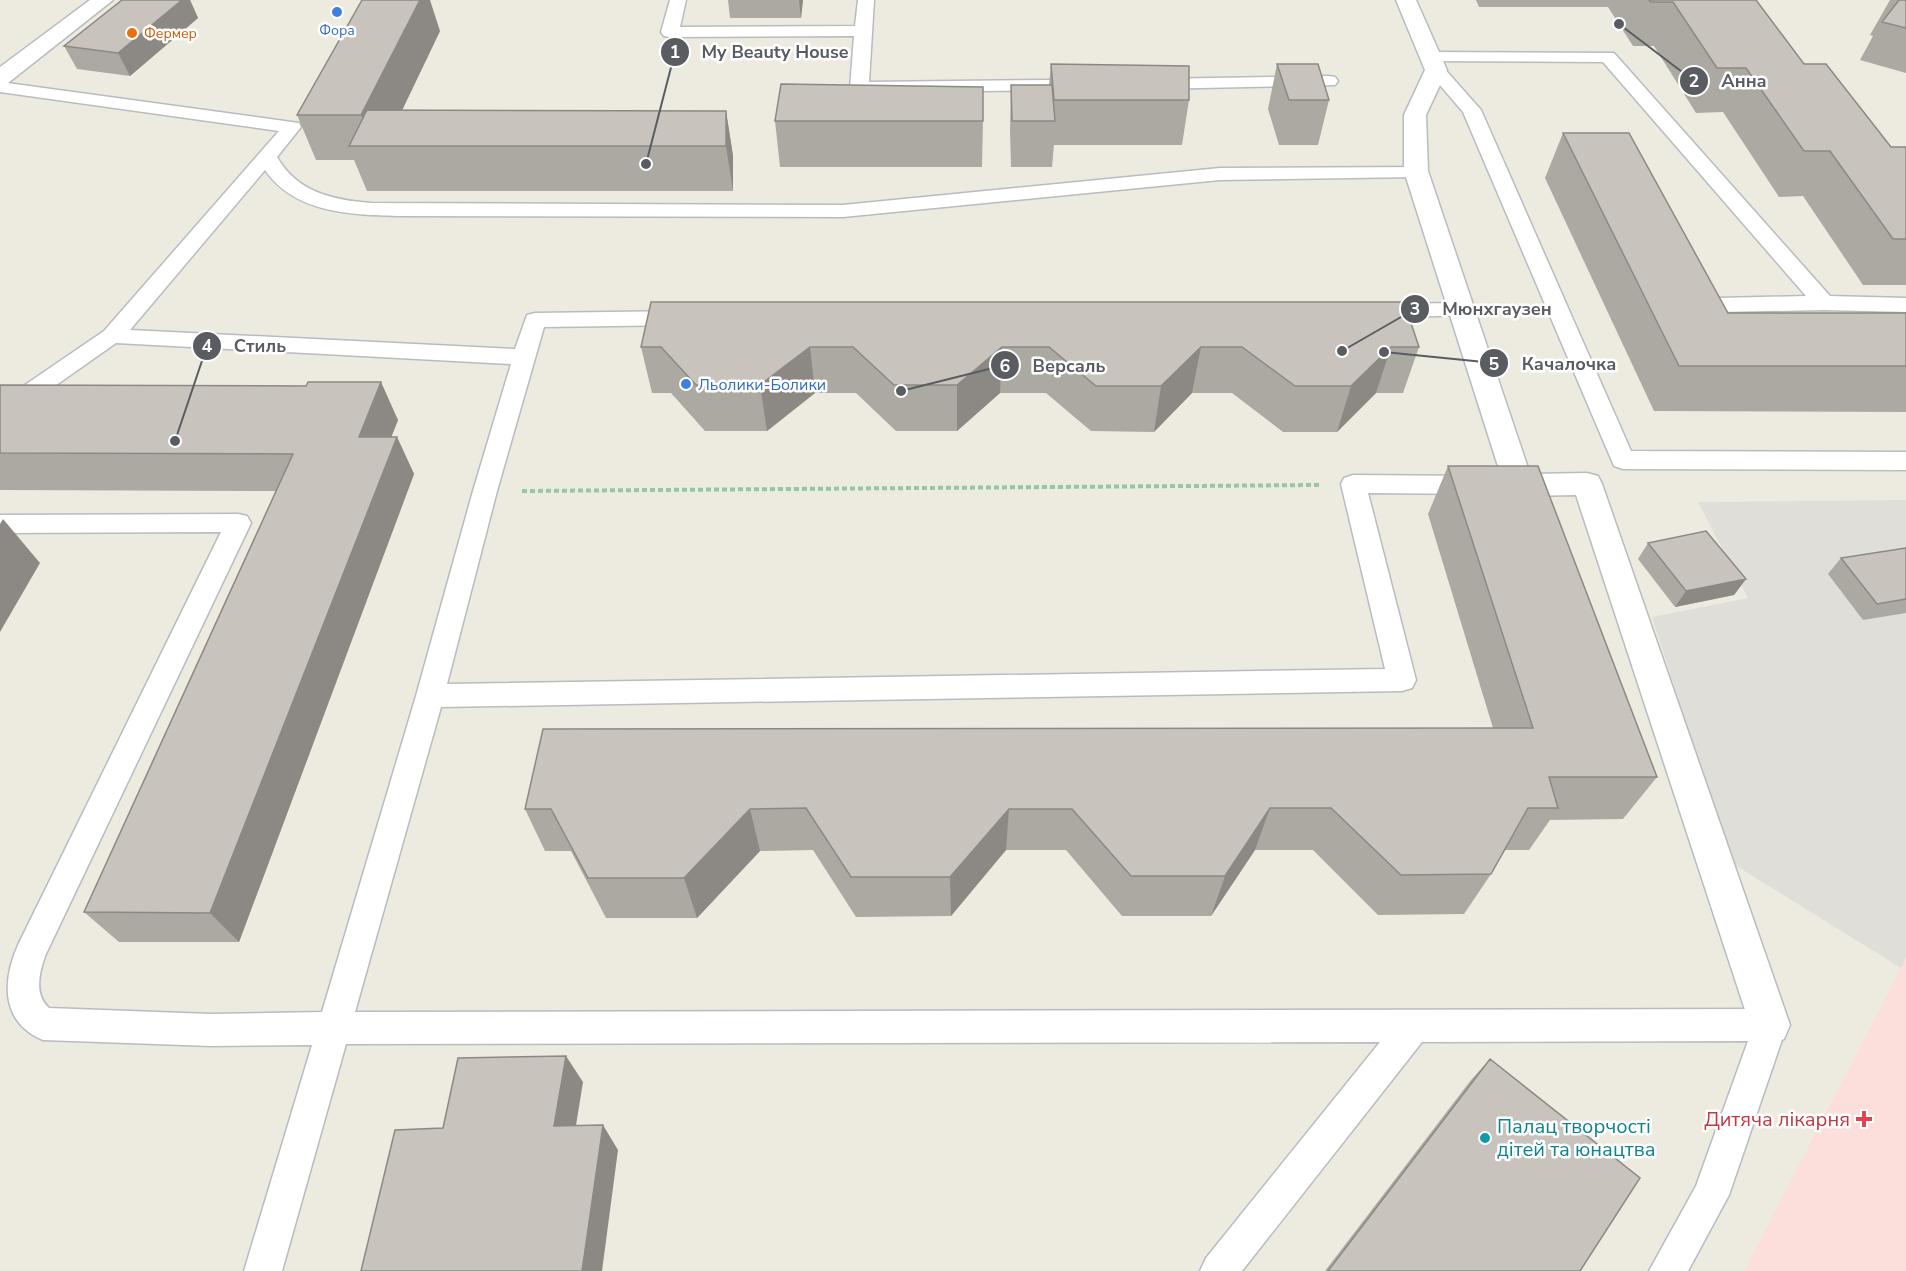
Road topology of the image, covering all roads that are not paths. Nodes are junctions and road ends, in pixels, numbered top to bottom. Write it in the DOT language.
graph roads {
  1 [pos="103,0"];
  2 [pos="678,0"];
  3 [pos="866,0"];
  4 [pos="1406,0"];
  5 [pos="864,31"];
  6 [pos="1433,64"];
  7 [pos="0,78"];
  8 [pos="1329,81"];
  9 [pos="1141,84"];
  10 [pos="1070,85"];
  11 [pos="0,87"];
  12 [pos="267,156"];
  13 [pos="1416,171"];
  14 [pos="1824,303"];
  15 [pos="1719,305"];
  16 [pos="1906,305"];
  17 [pos="1461,310"];
  18 [pos="1355,311"];
  19 [pos="701,318"];
  20 [pos="112,336"];
  21 [pos="524,357"];
  22 [pos="0,413"];
  23 [pos="1906,461"];
  24 [pos="1519,485"];
  25 [pos="0,524"];
  26 [pos="430,696"];
  27 [pos="1770,1025"];
  28 [pos="1414,1026"];
  29 [pos="334,1028"];
  30 [pos="263,1271"];
  31 [pos="1219,1271"];
  32 [pos="1668,1271"];
  1 -- 7 [label="street"];
  2 -- 5 [label="lane"];
  3 -- 5 [label="lane"];
  4 -- 6 [label="street"];
  5 -- 10 [label="lane"];
  6 -- 13 [label="street"];
  6 -- 14 [label="lane"];
  6 -- 23 [label="lane"];
  8 -- 9 [label="lane"];
  11 -- 12 [label="lane"];
  12 -- 13 [label="lane"];
  12 -- 20 [label="lane"];
  13 -- 17 [label="street"];
  14 -- 15 [label="lane"];
  14 -- 16 [label="lane"];
  17 -- 18 [label="lane"];
  17 -- 24 [label="street"];
  19 -- 21 [label="lane"];
  20 -- 21 [label="lane"];
  20 -- 22 [label="lane"];
  21 -- 26 [label="lane"];
  24 -- 26 [label="lane"];
  24 -- 27 [label="street"];
  25 -- 29 [label="lane"];
  26 -- 29 [label="lane"];
  27 -- 28 [label="lane"];
  27 -- 32 [label="lane"];
  28 -- 29 [label="lane"];
  28 -- 31 [label="lane"];
  29 -- 30 [label="lane"];
}
